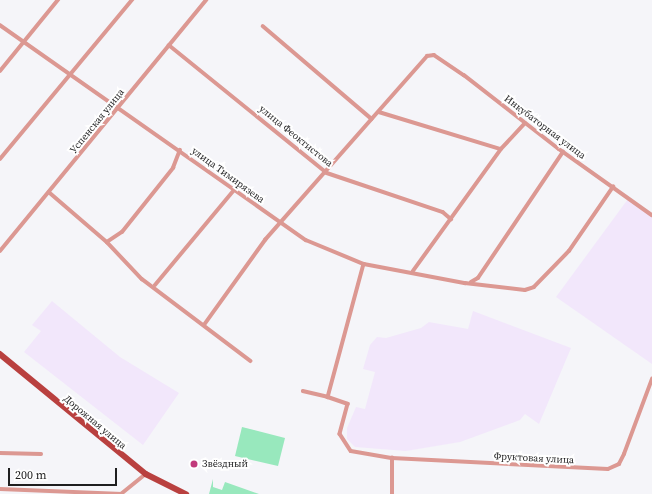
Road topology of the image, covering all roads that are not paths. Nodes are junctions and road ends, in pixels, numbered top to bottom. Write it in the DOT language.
graph roads {
  1 [pos="58,0"];
  2 [pos="132,0"];
  3 [pos="206,0"];
  4 [pos="0,25"];
  5 [pos="263,26"];
  6 [pos="24,41"];
  7 [pos="169,45"];
  8 [pos="0,71"];
  9 [pos="71,74"];
  10 [pos="118,107"];
  11 [pos="379,112"];
  12 [pos="372,119"];
  13 [pos="525,123"];
  14 [pos="501,149"];
  15 [pos="180,150"];
  16 [pos="563,152"];
  17 [pos="0,159"];
  18 [pos="327,172"];
  19 [pos="613,187"];
  20 [pos="235,189"];
  21 [pos="49,192"];
  22 [pos="652,215"];
  23 [pos="451,219"];
  24 [pos="283,221"];
  25 [pos="107,242"];
  26 [pos="0,251"];
  27 [pos="364,264"];
  28 [pos="413,271"];
  29 [pos="471,282"];
  30 [pos="154,285"];
  31 [pos="204,325"];
  32 [pos="0,354"];
  33 [pos="251,361"];
  34 [pos="652,379"];
  35 [pos="303,391"];
  36 [pos="328,397"];
  37 [pos="0,453"];
  38 [pos="41,454"];
  39 [pos="392,458"];
  40 [pos="146,474"];
  41 [pos="0,489"];
  42 [pos="183,493"];
  43 [pos="122,494"];
  44 [pos="392,494"];
  1 -- 6 [label="street"];
  2 -- 9 [label="street"];
  3 -- 7 [label="street, Успенская улица"];
  4 -- 6 [label="street, улица Тимирязева"];
  5 -- 12 [label="street"];
  6 -- 8 [label="street"];
  6 -- 9 [label="street, улица Тимирязева"];
  7 -- 10 [label="street, Успенская улица"];
  7 -- 18 [label="street, улица Феоктистова"];
  9 -- 10 [label="street, улица Тимирязева"];
  9 -- 17 [label="street"];
  10 -- 15 [label="street, улица Тимирязева"];
  10 -- 21 [label="street, Успенская улица"];
  11 -- 12 [label="street"];
  11 -- 13 [label="street, Инкубаторная улица"];
  11 -- 14 [label="street"];
  12 -- 18 [label="street"];
  13 -- 14 [label="street"];
  13 -- 16 [label="street, Инкубаторная улица"];
  14 -- 23 [label="street"];
  15 -- 20 [label="street, улица Тимирязева"];
  15 -- 25 [label="street"];
  16 -- 19 [label="street, Инкубаторная улица"];
  16 -- 29 [label="street"];
  18 -- 23 [label="street, улица Феоктистова"];
  18 -- 24 [label="street"];
  19 -- 22 [label="street, Инкубаторная улица"];
  19 -- 29 [label="street, улица Тимирязева"];
  20 -- 24 [label="street, улица Тимирязева"];
  20 -- 30 [label="street"];
  21 -- 25 [label="street"];
  21 -- 26 [label="street, Успенская улица"];
  23 -- 28 [label="street"];
  24 -- 27 [label="street, улица Тимирязева"];
  24 -- 31 [label="street"];
  25 -- 30 [label="street"];
  27 -- 28 [label="street, улица Тимирязева"];
  27 -- 36 [label="street"];
  28 -- 29 [label="street, улица Тимирязева"];
  30 -- 31 [label="street"];
  31 -- 33 [label="street"];
  32 -- 40 [label="main road, Дорожная улица"];
  34 -- 39 [label="street, Фруктовая улица"];
  35 -- 36 [label="street"];
  36 -- 39 [label="street, Фруктовая улица"];
  37 -- 38 [label="street"];
  39 -- 44 [label="street"];
  40 -- 42 [label="main road, Дорожная улица"];
  40 -- 43 [label="street"];
  41 -- 43 [label="street"];
}
